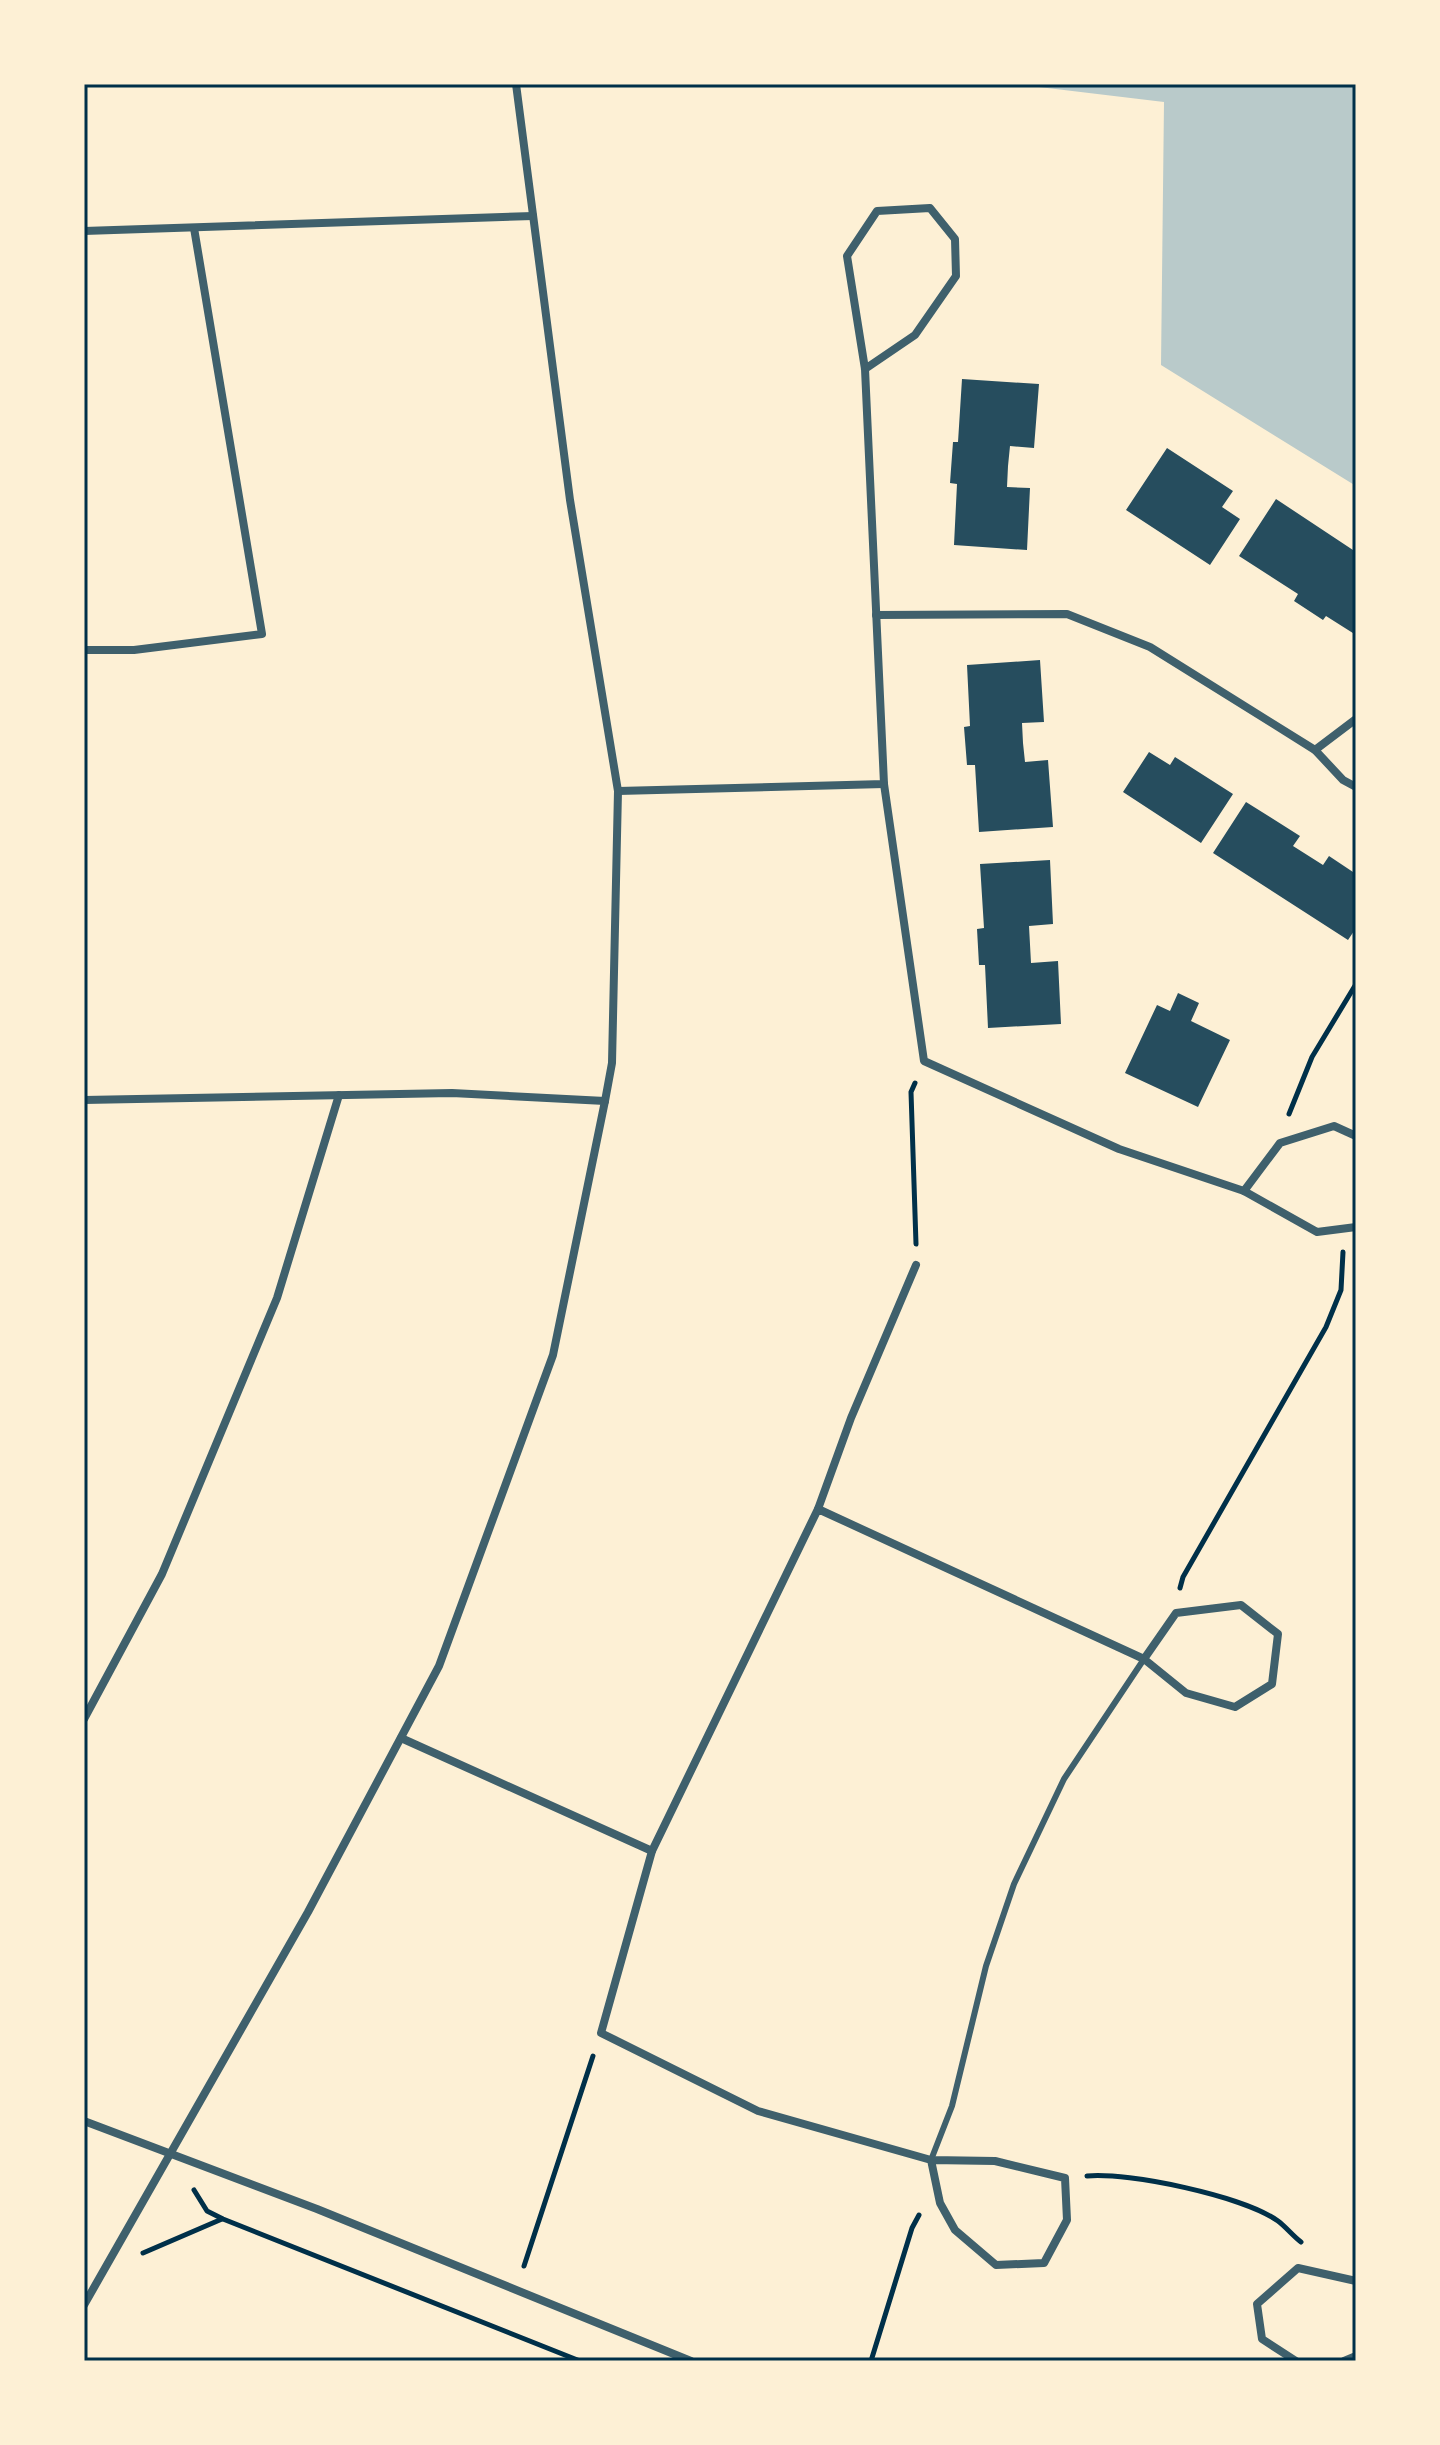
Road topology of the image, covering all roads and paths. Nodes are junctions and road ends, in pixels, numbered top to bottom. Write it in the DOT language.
graph roads {
  1 [pos="516,84"];
  2 [pos="533,216"];
  3 [pos="194,228"];
  4 [pos="84,231"];
  5 [pos="865,369"];
  6 [pos="876,615"];
  7 [pos="84,650"];
  8 [pos="1356,719"];
  9 [pos="1315,750"];
  10 [pos="884,784"];
  11 [pos="1356,787"];
  12 [pos="618,791"];
  13 [pos="1356,984"];
  14 [pos="924,1061"];
  15 [pos="339,1095"];
  16 [pos="84,1100"];
  17 [pos="605,1101"];
  18 [pos="1356,1136"];
  19 [pos="1280,1143"];
  20 [pos="1244,1191"];
  21 [pos="1356,1227"];
  22 [pos="1343,1228"];
  23 [pos="916,1265"];
  24 [pos="818,1509"];
  25 [pos="1176,1613"];
  26 [pos="1144,1659"];
  27 [pos="84,1719"];
  28 [pos="401,1738"];
  29 [pos="652,1851"];
  30 [pos="601,2033"];
  31 [pos="84,2121"];
  32 [pos="170,2153"];
  33 [pos="931,2160"];
  34 [pos="1065,2178"];
  35 [pos="937,2188"];
  36 [pos="223,2219"];
  37 [pos="105,2268"];
  38 [pos="1327,2274"];
  39 [pos="1356,2281"];
  40 [pos="516,2290"];
  41 [pos="84,2305"];
  42 [pos="1356,2356"];
  43 [pos="580,2361"];
  44 [pos="691,2361"];
  45 [pos="871,2361"];
  46 [pos="1296,2361"];
  47 [pos="1344,2361"];
  1 -- 2 [label="street"];
  2 -- 3 [label="street"];
  2 -- 12 [label="street"];
  3 -- 4 [label="street"];
  3 -- 7 [label="street"];
  5 -- 5 [label="street"];
  5 -- 6 [label="street"];
  6 -- 9 [label="street"];
  6 -- 10 [label="street"];
  8 -- 9 [label="street"];
  9 -- 11 [label="street"];
  10 -- 12 [label="street"];
  10 -- 14 [label="street"];
  12 -- 17 [label="street"];
  13 -- 19 [label="path"];
  14 -- 20 [label="street"];
  14 -- 23 [label="path"];
  15 -- 16 [label="street"];
  15 -- 17 [label="street"];
  15 -- 27 [label="street"];
  17 -- 28 [label="street"];
  18 -- 19 [label="street"];
  19 -- 20 [label="street"];
  20 -- 22 [label="street"];
  21 -- 22 [label="street"];
  22 -- 25 [label="path"];
  23 -- 24 [label="street"];
  24 -- 26 [label="street"];
  24 -- 29 [label="street"];
  25 -- 26 [label="street"];
  25 -- 26 [label="street"];
  26 -- 33 [label="lane"];
  28 -- 29 [label="street"];
  28 -- 32 [label="street"];
  29 -- 30 [label="street"];
  30 -- 33 [label="street"];
  30 -- 40 [label="path"];
  31 -- 32 [label="street"];
  32 -- 36 [label="path"];
  32 -- 37 [label="street"];
  32 -- 40 [label="street"];
  33 -- 34 [label="street"];
  33 -- 35 [label="street"];
  34 -- 35 [label="street"];
  34 -- 38 [label="path"];
  35 -- 45 [label="path"];
  36 -- 37 [label="path"];
  36 -- 43 [label="path"];
  37 -- 41 [label="street"];
  38 -- 39 [label="street"];
  38 -- 46 [label="street"];
  40 -- 44 [label="street"];
  42 -- 47 [label="street"];
}
